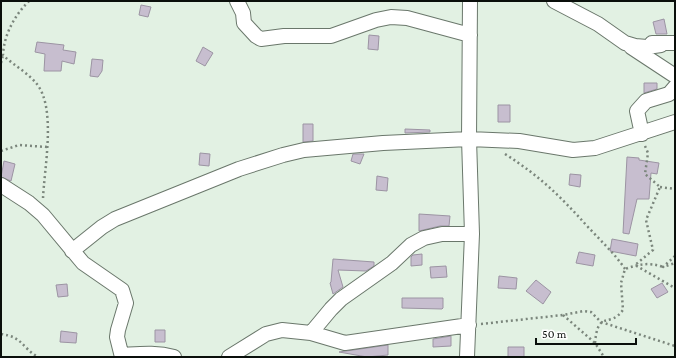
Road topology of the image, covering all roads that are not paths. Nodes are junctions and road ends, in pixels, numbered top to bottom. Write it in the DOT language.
graph roads {
  1 [pos="237,1"];
  2 [pos="470,1"];
  3 [pos="554,1"];
  4 [pos="470,35"];
  5 [pos="625,43"];
  6 [pos="668,44"];
  7 [pos="675,76"];
  8 [pos="675,87"];
  9 [pos="675,122"];
  10 [pos="642,134"];
  11 [pos="469,139"];
  12 [pos="3,187"];
  13 [pos="472,234"];
  14 [pos="72,251"];
  15 [pos="469,325"];
  16 [pos="311,333"];
  17 [pos="122,356"];
  18 [pos="174,357"];
  19 [pos="229,357"];
  20 [pos="467,357"];
  1 -- 4 [label="street"];
  2 -- 4 [label="street"];
  3 -- 5 [label="street"];
  4 -- 11 [label="street"];
  5 -- 6 [label="street"];
  5 -- 7 [label="street"];
  8 -- 10 [label="street"];
  9 -- 10 [label="street"];
  10 -- 11 [label="street"];
  11 -- 13 [label="street"];
  11 -- 14 [label="street"];
  12 -- 14 [label="street"];
  13 -- 15 [label="street"];
  13 -- 16 [label="street"];
  14 -- 17 [label="street"];
  15 -- 16 [label="street"];
  15 -- 20 [label="street"];
  16 -- 19 [label="street"];
  17 -- 18 [label="street"];
}
